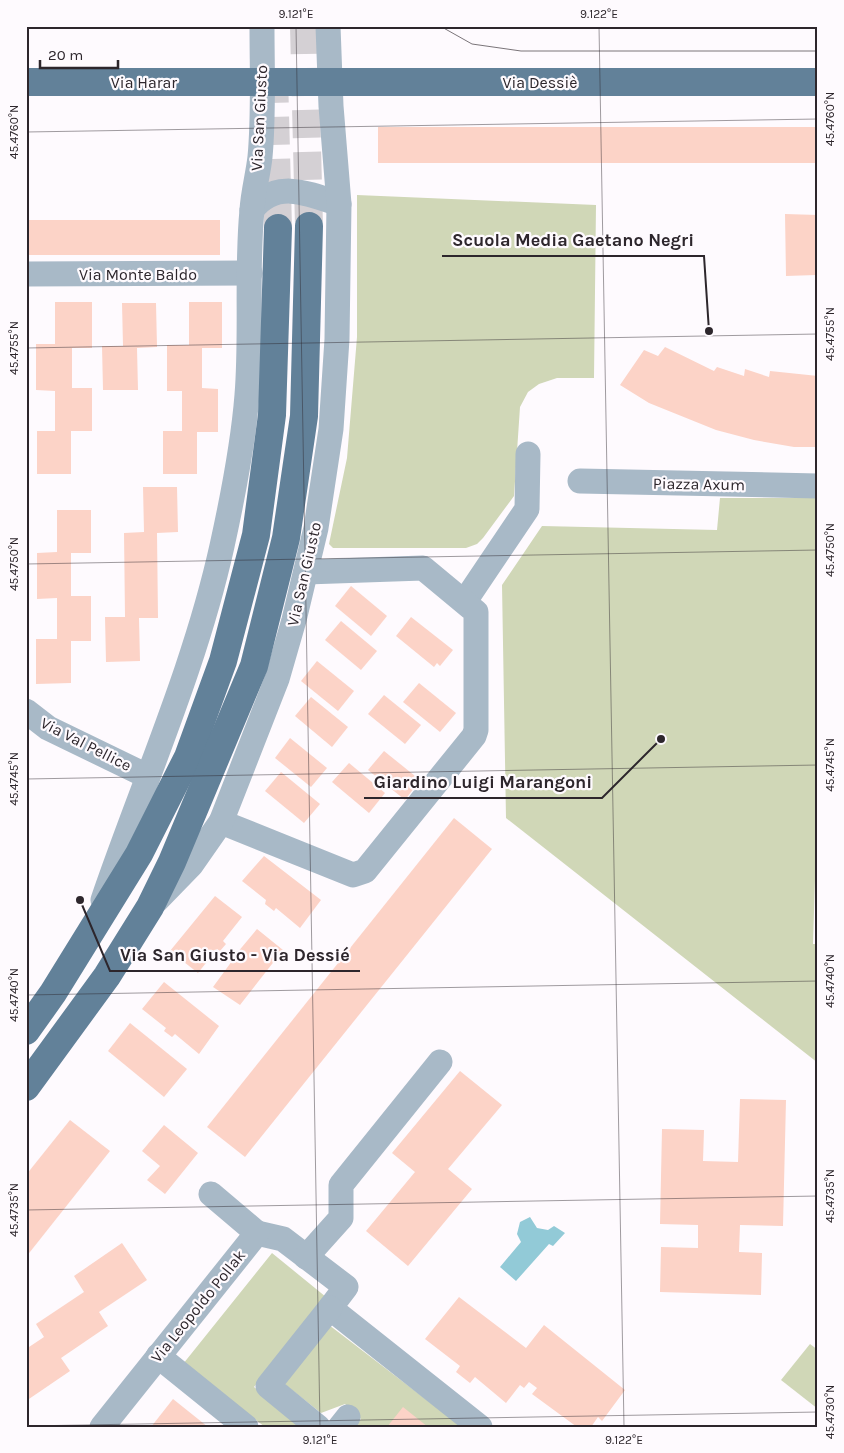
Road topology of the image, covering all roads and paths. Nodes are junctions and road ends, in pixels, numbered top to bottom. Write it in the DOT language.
graph roads {
  1 [pos="262,26"];
  2 [pos="328,26"];
  3 [pos="26,82"];
  4 [pos="262,82"];
  5 [pos="331,82"];
  6 [pos="818,82"];
  7 [pos="339,204"];
  8 [pos="252,210"];
  9 [pos="309,226"];
  10 [pos="278,228"];
  11 [pos="250,273"];
  12 [pos="26,274"];
  13 [pos="528,454"];
  14 [pos="580,482"];
  15 [pos="818,486"];
  16 [pos="306,572"];
  17 [pos="465,601"];
  18 [pos="26,711"];
  19 [pos="147,776"];
  20 [pos="221,822"];
  21 [pos="150,907"];
  22 [pos="94,926"];
  23 [pos="26,1031"];
  24 [pos="440,1062"];
  25 [pos="26,1087"];
  26 [pos="211,1194"];
  27 [pos="257,1233"];
  28 [pos="306,1257"];
  29 [pos="330,1308"];
  30 [pos="158,1356"];
  31 [pos="102,1427"];
  32 [pos="246,1427"];
  33 [pos="318,1427"];
  34 [pos="480,1427"];
  1 -- 4 [label="street, Via San Giusto"];
  2 -- 5 [label="street, Via San Giusto"];
  3 -- 4 [label="main road, Via Harar"];
  4 -- 5 [label="main road, Via Dessiè"];
  4 -- 8 [label="street, Via San Giusto"];
  5 -- 6 [label="main road, Via Dessiè"];
  5 -- 7 [label="street, Via San Giusto"];
  7 -- 8 [label="street, Via San Giusto"];
  7 -- 16 [label="street, Via San Giusto"];
  8 -- 11 [label="street, Via San Giusto"];
  9 -- 21 [label="main road, Via San Giusto"];
  10 -- 22 [label="main road, Via San Giusto"];
  11 -- 12 [label="street, Via Monte Baldo"];
  11 -- 19 [label="street, Via San Giusto"];
  13 -- 17 [label="street"];
  14 -- 15 [label="street, Piazza Axum"];
  16 -- 17 [label="street"];
  16 -- 20 [label="street, Via San Giusto"];
  17 -- 20 [label="street"];
  18 -- 19 [label="street, Via Val Pellice"];
  19 -- 22 [label="street, Via San Giusto"];
  20 -- 21 [label="street, Via San Giusto"];
  21 -- 25 [label="main road, Via San Giusto"];
  22 -- 23 [label="main road, Via San Giusto"];
  24 -- 28 [label="street"];
  26 -- 27 [label="street, Via Leopoldo Pollak"];
  27 -- 28 [label="street"];
  27 -- 30 [label="street, Via Leopoldo Pollak"];
  28 -- 29 [label="street"];
  29 -- 33 [label="street"];
  29 -- 34 [label="street"];
  30 -- 31 [label="street, Via Leopoldo Pollak"];
  30 -- 32 [label="street"];
}
